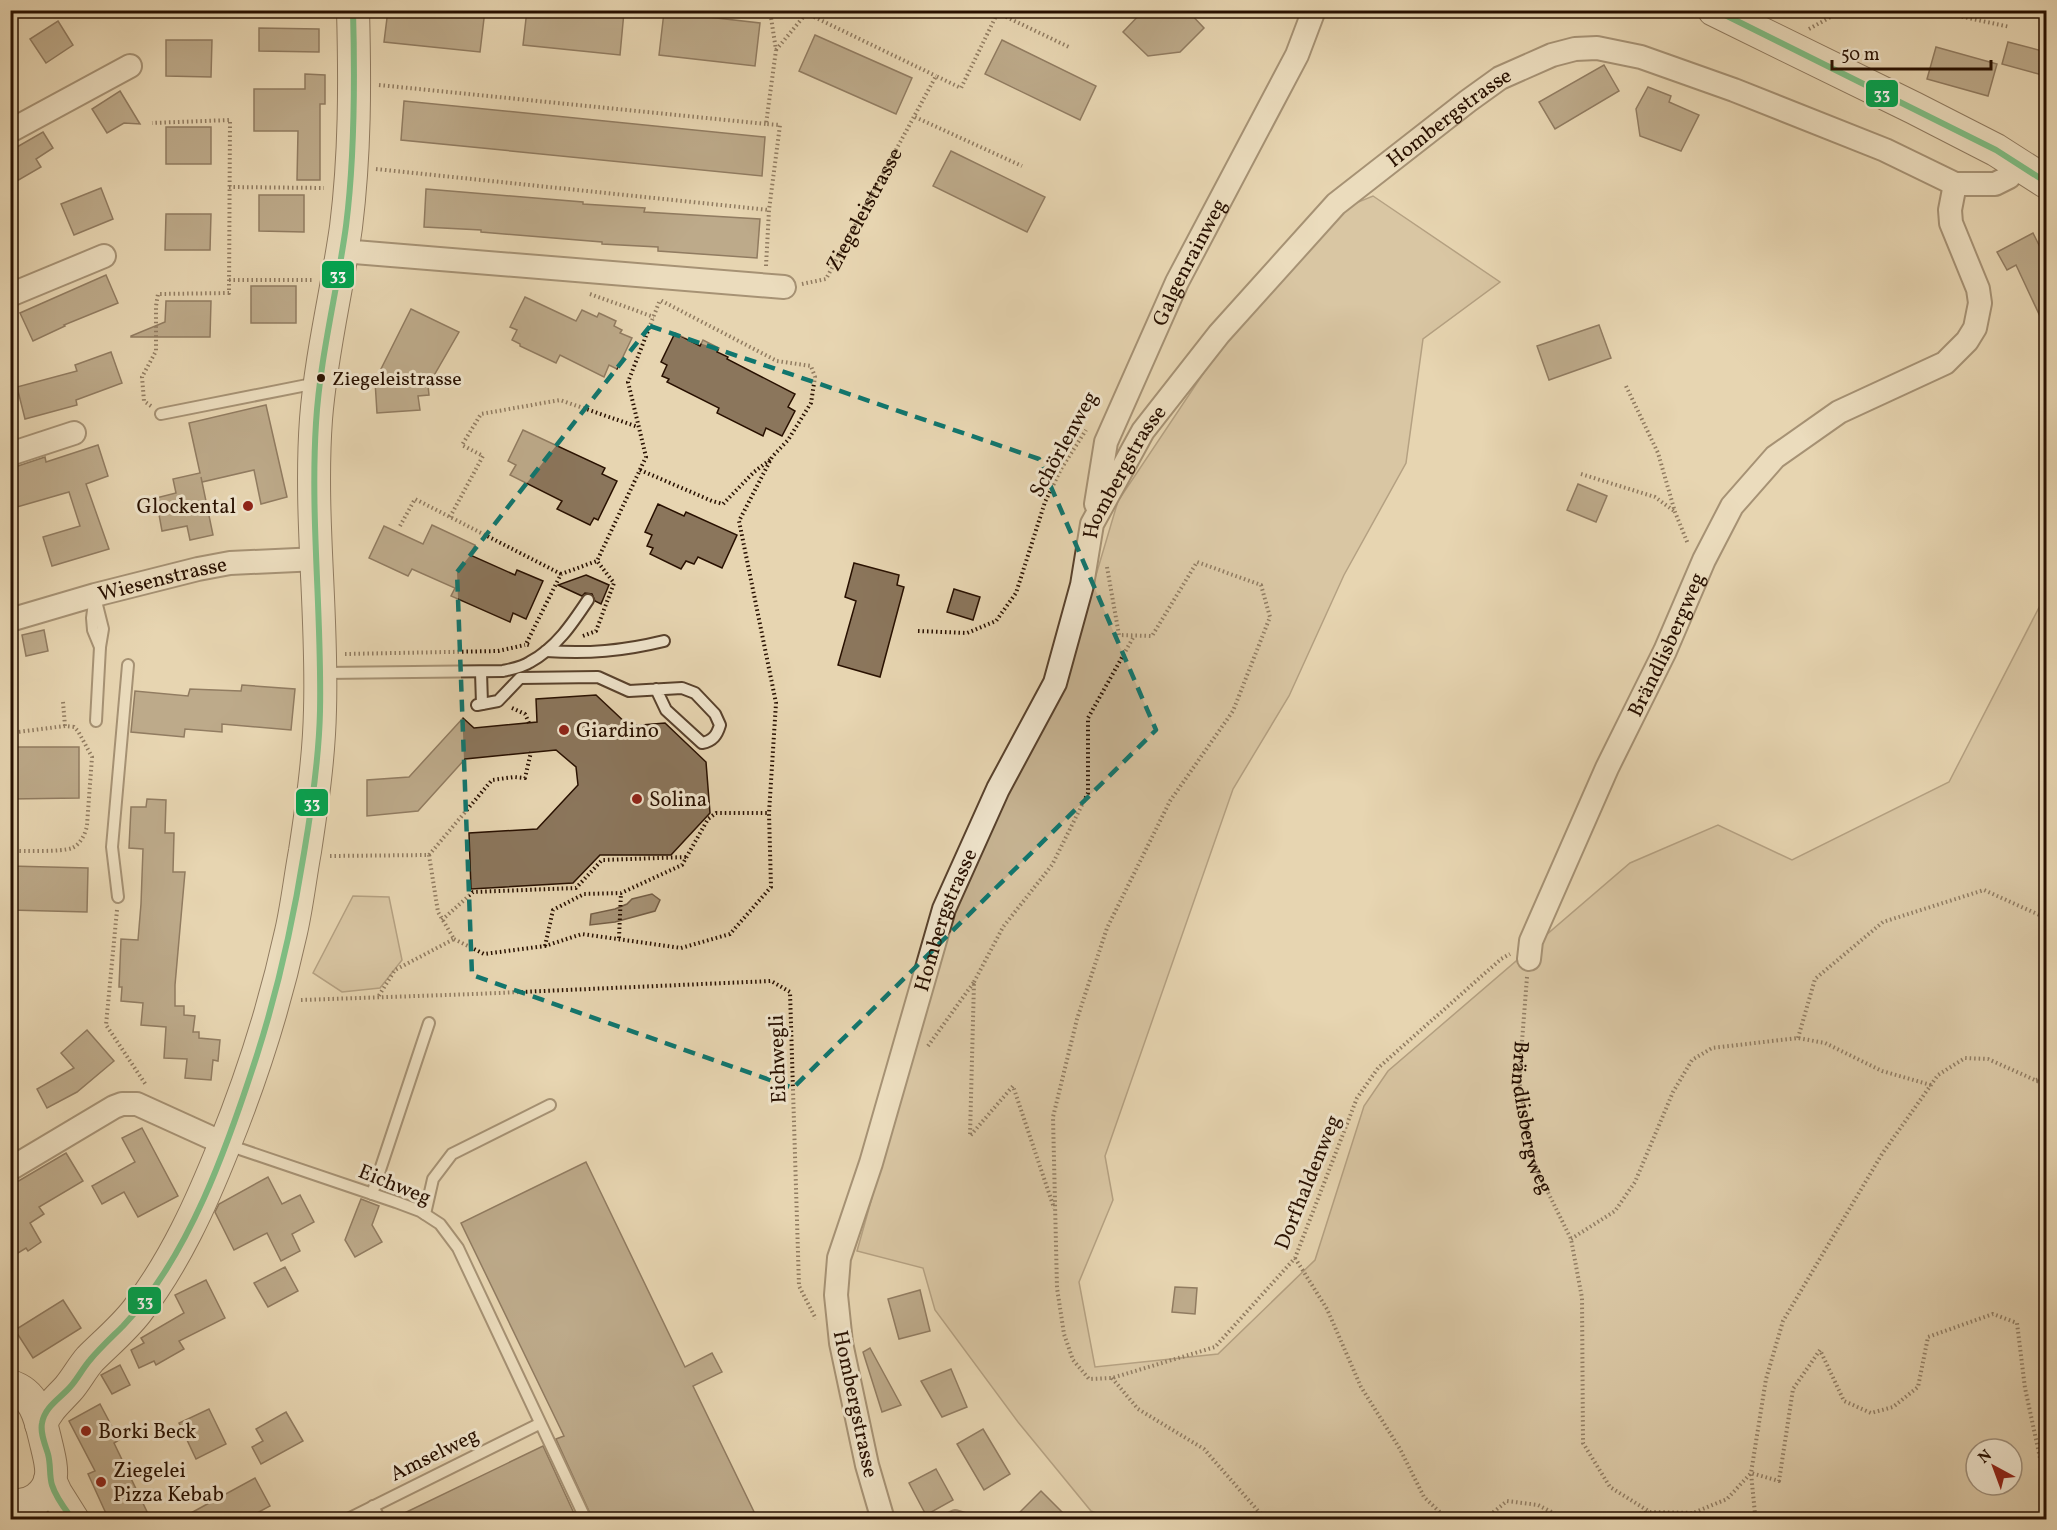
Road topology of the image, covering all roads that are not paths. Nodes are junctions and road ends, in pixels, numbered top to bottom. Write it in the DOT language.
graph roads {
  1 [pos="353,10"];
  2 [pos="1314,10"];
  3 [pos="1714,10"];
  4 [pos="130,66"];
  5 [pos="10,131"];
  6 [pos="2019,164"];
  7 [pos="2046,182"];
  8 [pos="1955,184"];
  9 [pos="104,256"];
  10 [pos="339,266"];
  11 [pos="774,286"];
  12 [pos="10,295"];
  13 [pos="320,382"];
  14 [pos="161,414"];
  15 [pos="74,433"];
  16 [pos="10,454"];
  17 [pos="1092,524"];
  18 [pos="318,559"];
  19 [pos="95,595"];
  20 [pos="588,600"];
  21 [pos="10,620"];
  22 [pos="664,641"];
  23 [pos="546,651"];
  24 [pos="321,660"];
  25 [pos="128,664"];
  26 [pos="529,664"];
  27 [pos="481,672"];
  28 [pos="519,678"];
  29 [pos="656,689"];
  30 [pos="96,721"];
  31 [pos="118,897"];
  32 [pos="1530,950"];
  33 [pos="429,1023"];
  34 [pos="550,1105"];
  35 [pos="225,1144"];
  36 [pos="10,1169"];
  37 [pos="372,1194"];
  38 [pos="425,1214"];
  39 [pos="89,1361"];
  40 [pos="15,1387"];
  41 [pos="41,1424"];
  42 [pos="539,1424"];
  43 [pos="50,1480"];
  44 [pos="374,1506"];
  45 [pos="24,1510"];
  46 [pos="73,1520"];
  47 [pos="346,1520"];
  48 [pos="380,1520"];
  49 [pos="586,1520"];
  50 [pos="883,1520"];
  51 [pos="947,1520"];
  52 [pos="968,1520"];
  1 -- 10 [label="street"];
  2 -- 17 [label="street, Galgenrainweg"];
  3 -- 6 [label="street"];
  4 -- 5 [label="street"];
  6 -- 7 [label="street"];
  6 -- 8 [label="street, Hombergstrasse"];
  8 -- 17 [label="street, Hombergstrasse"];
  8 -- 32 [label="street, Brändlisbergweg"];
  9 -- 12 [label="street"];
  10 -- 11 [label="street"];
  10 -- 13 [label="street"];
  13 -- 14 [label="lane"];
  13 -- 18 [label="street"];
  15 -- 16 [label="street"];
  17 -- 50 [label="street, Hombergstrasse"];
  18 -- 19 [label="street, Wiesenstrasse"];
  18 -- 24 [label="street"];
  19 -- 21 [label="street, Wiesenstrasse"];
  19 -- 30 [label="lane"];
  20 -- 23 [label="lane"];
  22 -- 23 [label="lane"];
  23 -- 26 [label="lane"];
  24 -- 27 [label="lane"];
  24 -- 35 [label="street"];
  25 -- 31 [label="lane"];
  26 -- 27 [label="lane"];
  26 -- 28 [label="lane"];
  27 -- 28 [label="lane"];
  28 -- 29 [label="lane"];
  29 -- 29 [label="lane"];
  33 -- 37 [label="lane"];
  34 -- 38 [label="lane"];
  35 -- 36 [label="street"];
  35 -- 37 [label="lane, Eichweg"];
  35 -- 39 [label="street"];
  37 -- 38 [label="lane, Eichweg"];
  38 -- 42 [label="lane, Eichweg"];
  39 -- 40 [label="street"];
  39 -- 41 [label="street"];
  40 -- 41 [label="street"];
  41 -- 43 [label="street"];
  42 -- 44 [label="lane, Amselweg"];
  42 -- 49 [label="lane, Eichweg"];
  43 -- 45 [label="street"];
  43 -- 46 [label="street"];
  44 -- 47 [label="lane, Amselweg"];
  44 -- 48 [label="lane"];
  51 -- 52 [label="lane"];
}
